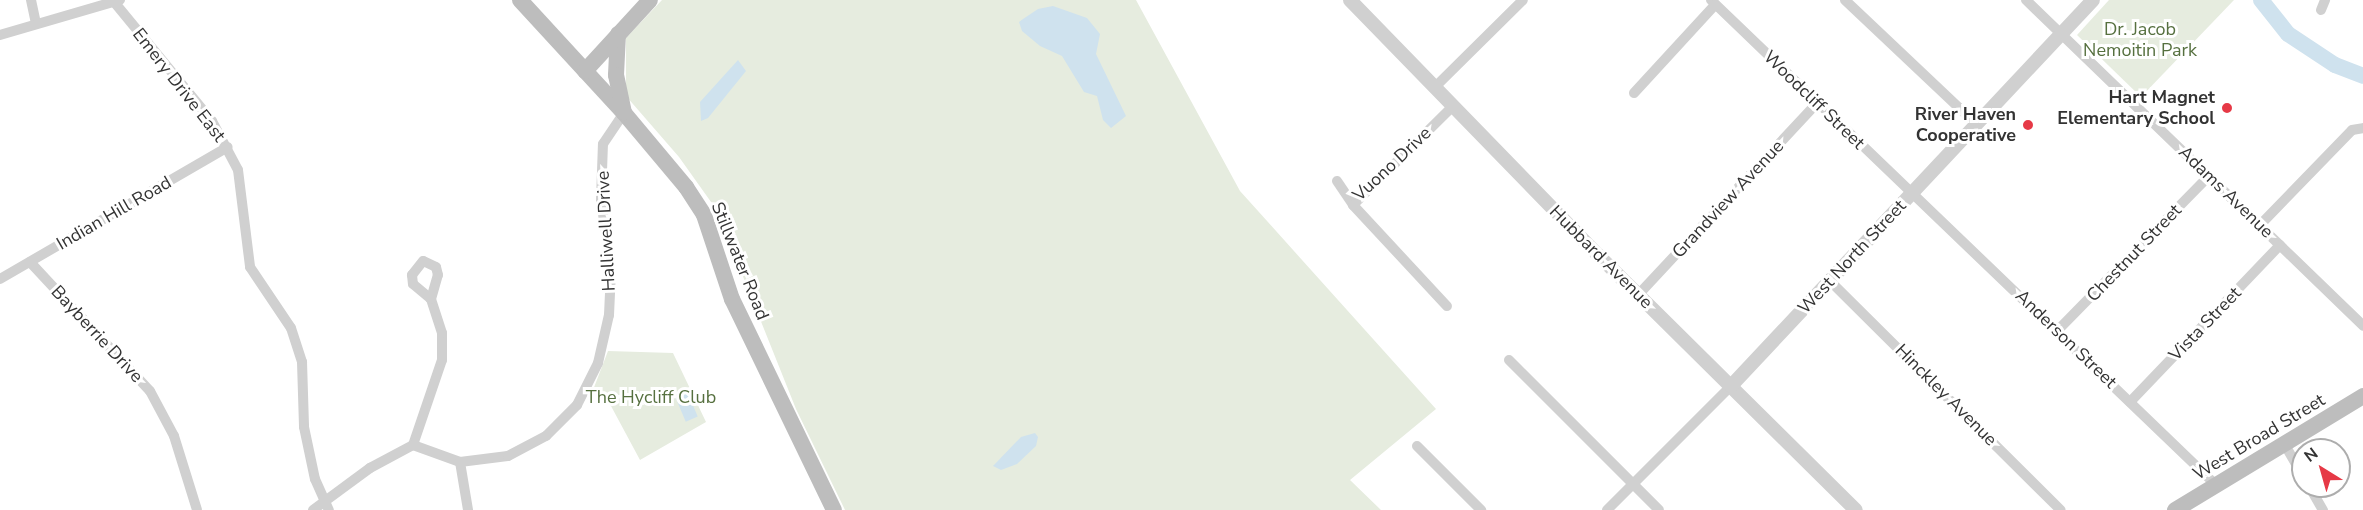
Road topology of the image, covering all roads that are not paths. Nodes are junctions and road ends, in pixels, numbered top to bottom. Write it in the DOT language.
graph roads {
  1 [pos="31,0"];
  2 [pos="520,0"];
  3 [pos="650,0"];
  4 [pos="1350,0"];
  5 [pos="1523,0"];
  6 [pos="1845,0"];
  7 [pos="2026,0"];
  8 [pos="2093,0"];
  9 [pos="118,2"];
  10 [pos="1713,3"];
  11 [pos="36,23"];
  12 [pos="618,34"];
  13 [pos="2061,34"];
  14 [pos="0,35"];
  15 [pos="585,71"];
  16 [pos="1434,88"];
  17 [pos="1634,93"];
  18 [pos="1817,103"];
  19 [pos="1452,107"];
  20 [pos="624,113"];
  21 [pos="1976,124"];
  22 [pos="2360,128"];
  23 [pos="228,147"];
  24 [pos="2209,176"];
  25 [pos="1336,181"];
  26 [pos="1913,194"];
  27 [pos="1353,205"];
  28 [pos="2260,225"];
  29 [pos="2280,245"];
  30 [pos="30,262"];
  31 [pos="0,279"];
  32 [pos="1830,281"];
  33 [pos="1638,295"];
  34 [pos="431,299"];
  35 [pos="1447,306"];
  36 [pos="2363,326"];
  37 [pos="2058,330"];
  38 [pos="1509,360"];
  39 [pos="1731,386"];
  40 [pos="2130,402"];
  41 [pos="2361,402"];
  42 [pos="2285,445"];
  43 [pos="413,446"];
  44 [pos="1417,446"];
  45 [pos="2291,455"];
  46 [pos="460,462"];
  47 [pos="1633,484"];
  48 [pos="2217,486"];
  49 [pos="327,506"];
  50 [pos="197,510"];
  51 [pos="313,510"];
  52 [pos="468,510"];
  53 [pos="834,510"];
  54 [pos="1481,510"];
  55 [pos="1607,510"];
  56 [pos="1659,510"];
  57 [pos="1856,510"];
  58 [pos="2061,510"];
  59 [pos="2175,510"];
  1 -- 11 [label="street"];
  2 -- 15 [label="main road, Stillwater Road"];
  3 -- 12 [label="main road"];
  4 -- 16 [label="street, Hubbard Avenue"];
  5 -- 16 [label="street"];
  6 -- 21 [label="street"];
  7 -- 13 [label="street, Adams Avenue"];
  8 -- 13 [label="street, West North Street"];
  9 -- 11 [label="street"];
  9 -- 23 [label="street, Emery Drive East"];
  10 -- 17 [label="street"];
  10 -- 18 [label="street, Woodcliff Street"];
  11 -- 14 [label="street"];
  12 -- 15 [label="main road"];
  12 -- 20 [label="main road"];
  13 -- 21 [label="street, West North Street"];
  13 -- 24 [label="street, Adams Avenue"];
  15 -- 20 [label="main road, Stillwater Road"];
  16 -- 19 [label="street, Hubbard Avenue"];
  18 -- 26 [label="street, Woodcliff Street"];
  18 -- 33 [label="street, Grandview Avenue"];
  19 -- 27 [label="street, Vuono Drive"];
  19 -- 33 [label="street, Hubbard Avenue"];
  20 -- 46 [label="street, Halliwell Drive"];
  20 -- 53 [label="main road, Stillwater Road"];
  21 -- 26 [label="street, West North Street"];
  22 -- 28 [label="street"];
  23 -- 30 [label="street, Indian Hill Road"];
  23 -- 49 [label="street, Emery Drive East"];
  24 -- 28 [label="street, Adams Avenue"];
  24 -- 37 [label="street, Chestnut Street"];
  25 -- 27 [label="street, Vuono Drive"];
  26 -- 32 [label="street, West North Street"];
  26 -- 37 [label="street, Anderson Street"];
  27 -- 35 [label="street"];
  28 -- 29 [label="street, Adams Avenue"];
  29 -- 36 [label="street, Adams Avenue"];
  29 -- 40 [label="street, Vista Street"];
  30 -- 31 [label="street, Indian Hill Road"];
  30 -- 50 [label="street, Bayberrie Drive"];
  32 -- 39 [label="street, West North Street"];
  32 -- 58 [label="street, Hinckley Avenue"];
  33 -- 39 [label="street, Hubbard Avenue"];
  34 -- 43 [label="street"];
  37 -- 40 [label="street, Anderson Street"];
  38 -- 47 [label="street"];
  39 -- 47 [label="street, West North Street"];
  39 -- 57 [label="street, Hubbard Avenue"];
  40 -- 48 [label="street, Anderson Street"];
  41 -- 42 [label="main road, West Broad Street"];
  42 -- 45 [label="street"];
  42 -- 48 [label="main road, West Broad Street"];
  43 -- 46 [label="street, Halliwell Drive"];
  43 -- 49 [label="street"];
  44 -- 54 [label="street"];
  46 -- 52 [label="street"];
  47 -- 55 [label="street, West North Street"];
  47 -- 56 [label="street"];
  48 -- 59 [label="main road, West Broad Street"];
  49 -- 51 [label="street"];
}
